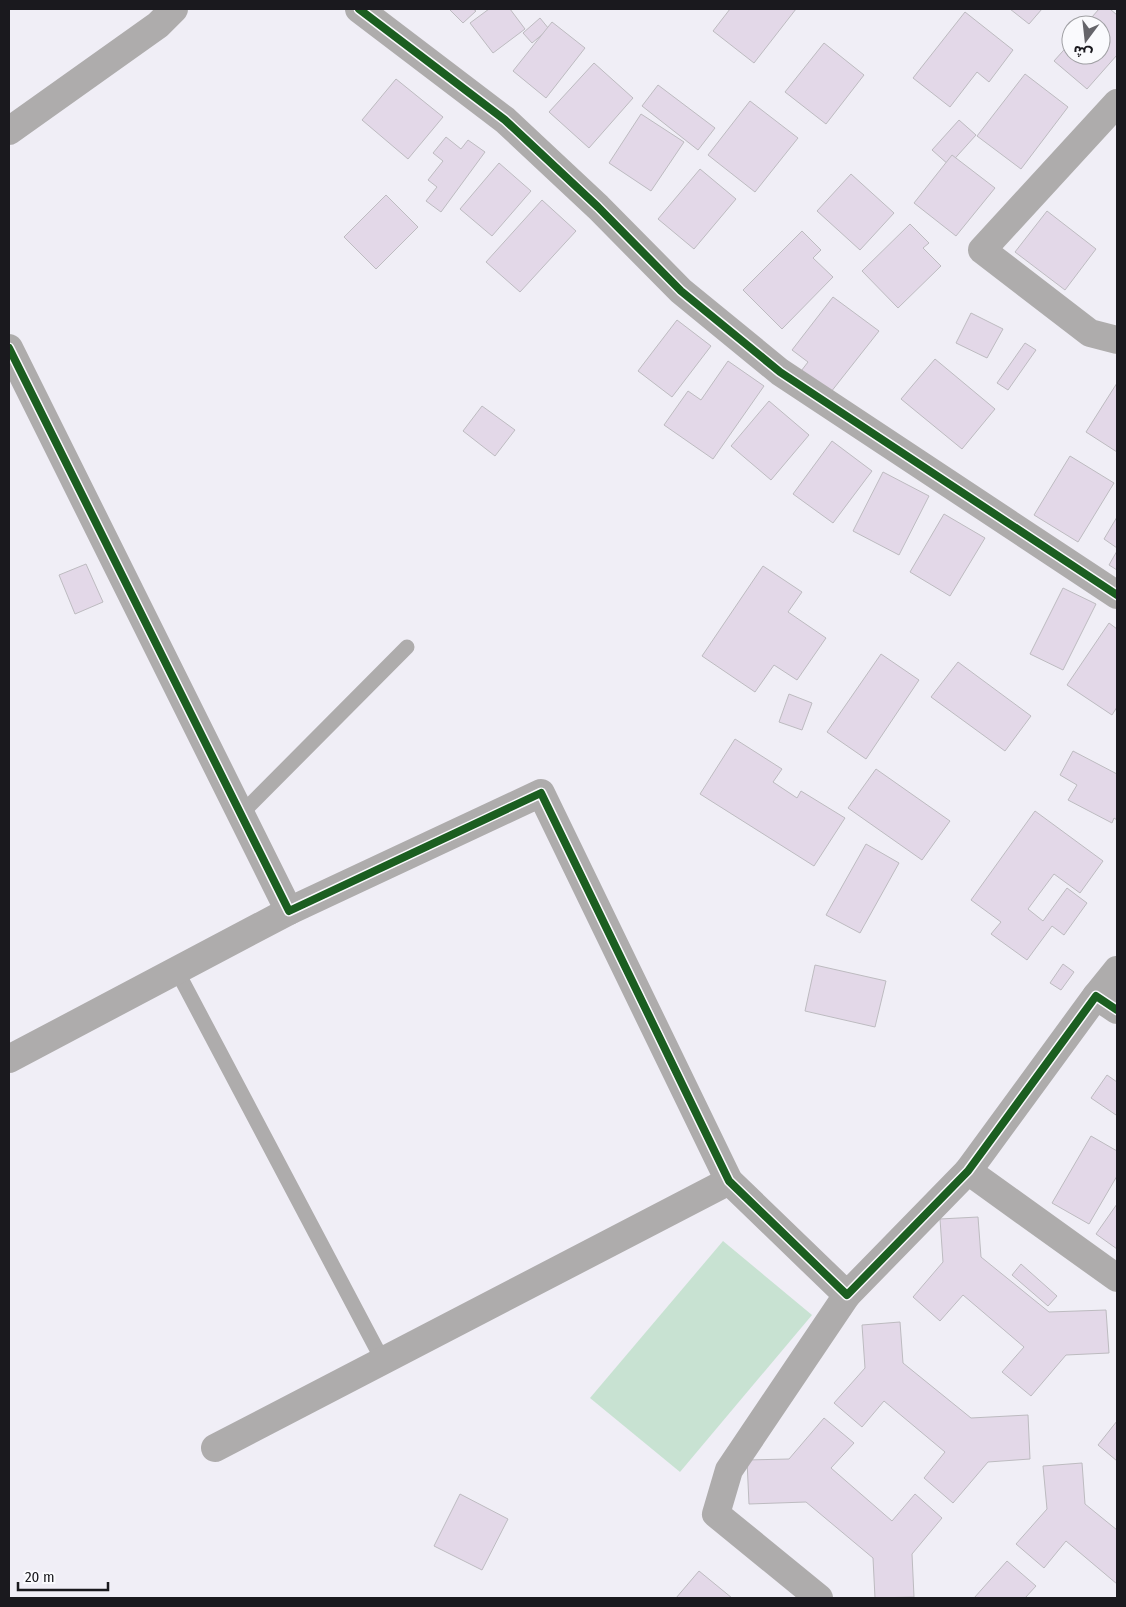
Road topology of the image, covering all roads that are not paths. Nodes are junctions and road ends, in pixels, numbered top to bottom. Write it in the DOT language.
graph roads {
  1 [pos="174,9"];
  2 [pos="359,9"];
  3 [pos="1117,103"];
  4 [pos="9,132"];
  5 [pos="1117,340"];
  6 [pos="9,348"];
  7 [pos="1117,595"];
  8 [pos="407,648"];
  9 [pos="241,814"];
  10 [pos="289,911"];
  11 [pos="1117,970"];
  12 [pos="177,971"];
  13 [pos="1107,1003"];
  14 [pos="9,1059"];
  15 [pos="968,1171"];
  16 [pos="729,1181"];
  17 [pos="1117,1278"];
  18 [pos="846,1295"];
  19 [pos="383,1361"];
  20 [pos="215,1448"];
  21 [pos="819,1598"];
  1 -- 4 [label="street"];
  2 -- 7 [label="street"];
  3 -- 5 [label="street"];
  6 -- 9 [label="street"];
  8 -- 9 [label="lane"];
  9 -- 10 [label="street"];
  10 -- 12 [label="street"];
  10 -- 16 [label="street"];
  11 -- 13 [label="street"];
  12 -- 14 [label="street"];
  12 -- 19 [label="lane"];
  13 -- 15 [label="street"];
  15 -- 17 [label="street"];
  15 -- 18 [label="street"];
  16 -- 18 [label="street"];
  16 -- 19 [label="street"];
  18 -- 21 [label="street"];
  19 -- 20 [label="street"];
}
